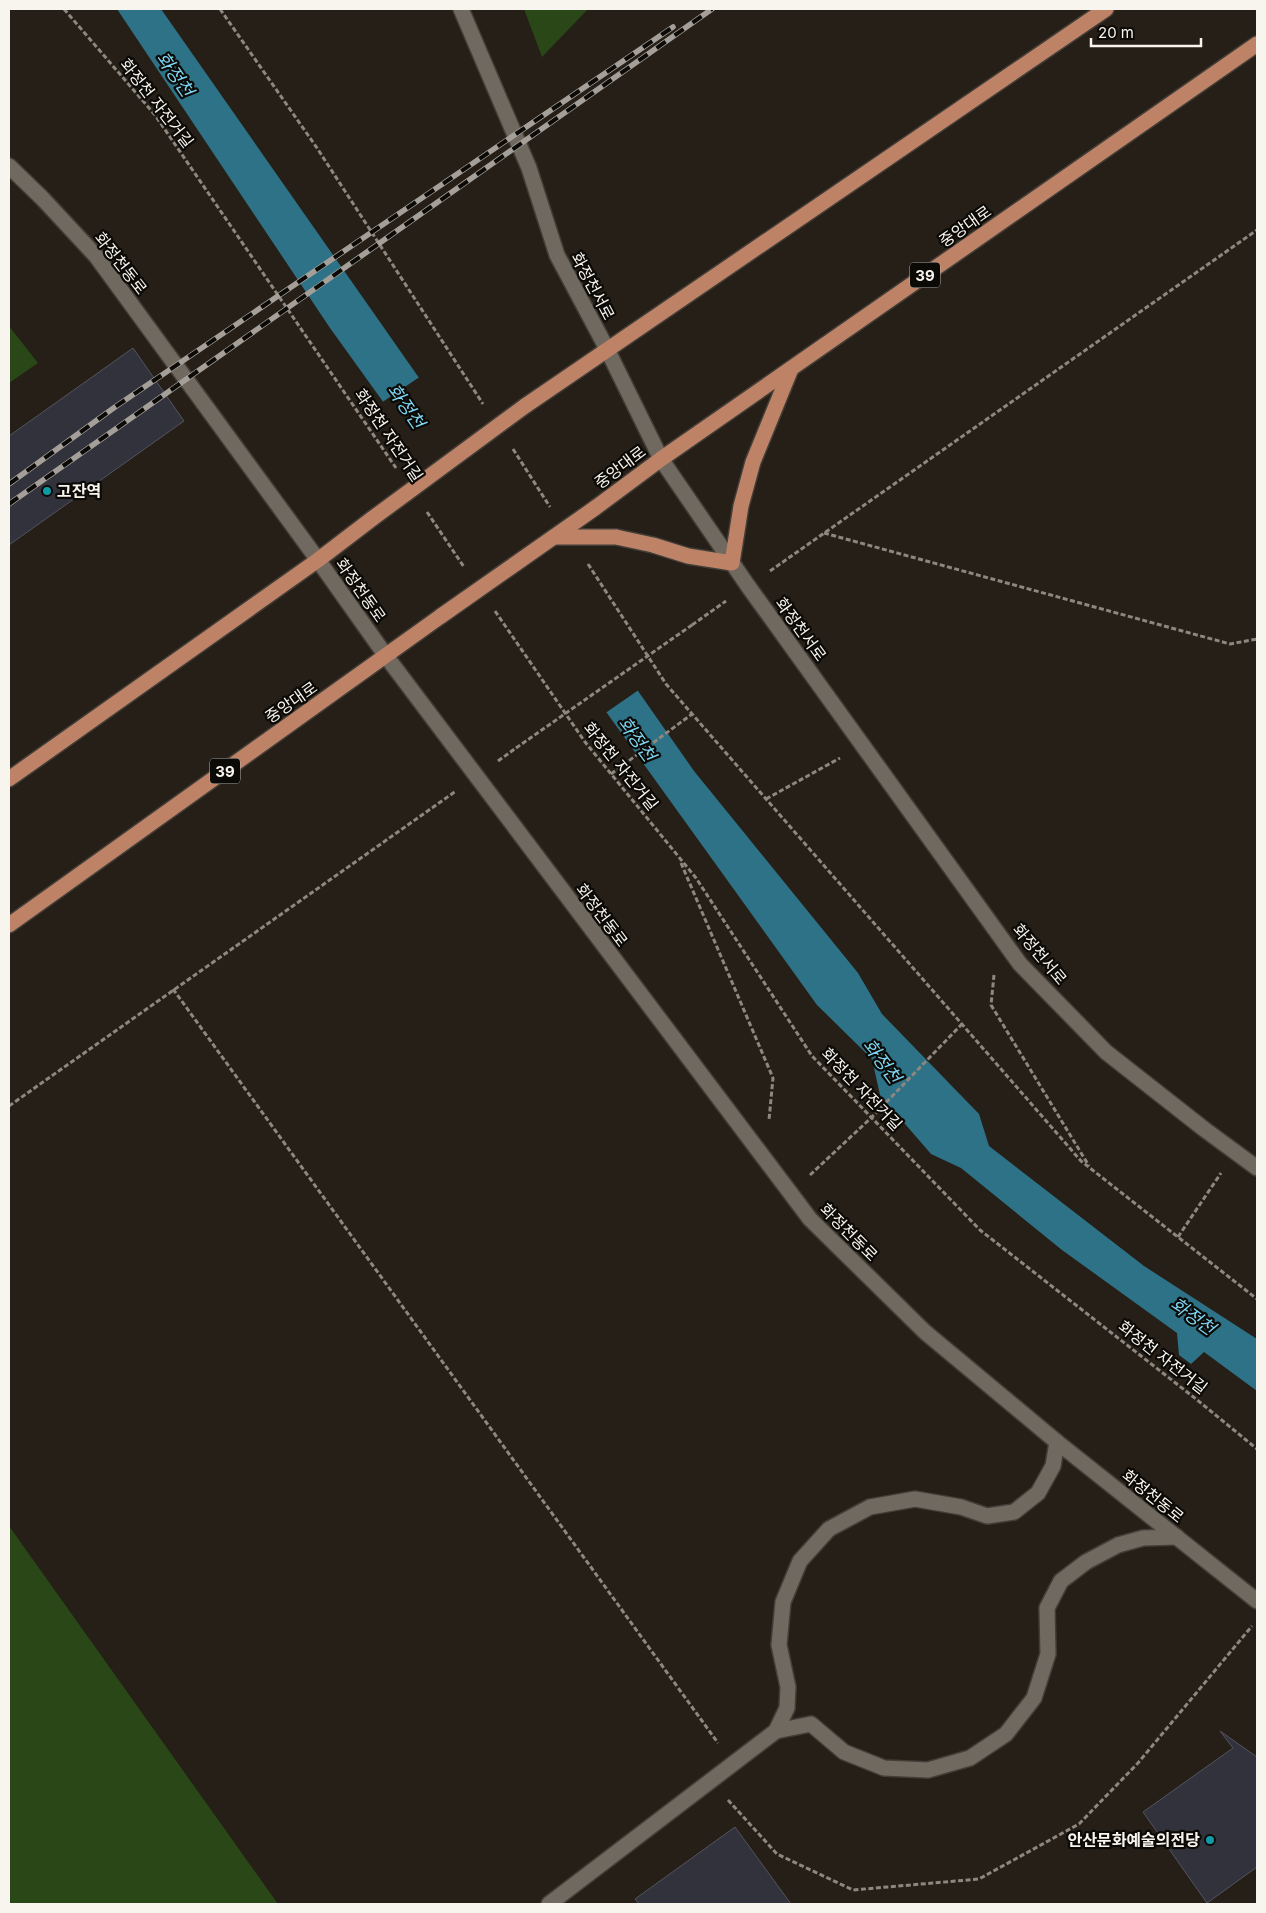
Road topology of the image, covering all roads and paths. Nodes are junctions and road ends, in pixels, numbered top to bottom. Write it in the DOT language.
graph roads {
  1 [pos="64,9"];
  2 [pos="220,9"];
  3 [pos="461,9"];
  4 [pos="1106,9"];
  5 [pos="1257,44"];
  6 [pos="9,166"];
  7 [pos="1257,230"];
  8 [pos="607,349"];
  9 [pos="791,369"];
  10 [pos="486,408"];
  11 [pos="508,441"];
  12 [pos="661,459"];
  13 [pos="400,474"];
  14 [pos="423,506"];
  15 [pos="551,508"];
  16 [pos="824,533"];
  17 [pos="554,537"];
  18 [pos="584,558"];
  19 [pos="318,560"];
  20 [pos="732,563"];
  21 [pos="467,571"];
  22 [pos="748,586"];
  23 [pos="490,604"];
  24 [pos="1257,639"];
  25 [pos="386,656"];
  26 [pos="692,714"];
  27 [pos="863,746"];
  28 [pos="611,774"];
  29 [pos="475,777"];
  30 [pos="9,779"];
  31 [pos="766,799"];
  32 [pos="679,857"];
  33 [pos="9,925"];
  34 [pos="998,932"];
  35 [pos="173,989"];
  36 [pos="962,1024"];
  37 [pos="9,1106"];
  38 [pos="872,1117"];
  39 [pos="1235,1152"];
  40 [pos="766,1162"];
  41 [pos="1091,1168"];
  42 [pos="1257,1168"];
  43 [pos="791,1193"];
  44 [pos="1178,1237"];
  45 [pos="1257,1299"];
  46 [pos="1057,1442"];
  47 [pos="1257,1449"];
  48 [pos="1177,1537"];
  49 [pos="1257,1601"];
  50 [pos="1257,1619"];
  51 [pos="776,1730"];
  52 [pos="733,1764"];
  53 [pos="710,1781"];
  54 [pos="549,1904"];
  1 -- 13 [label="path, 화정천 자전거길"];
  2 -- 10 [label="path"];
  3 -- 8 [label="street, 화정천서로"];
  4 -- 8 [label="main road"];
  5 -- 9 [label="main road, 중앙대로 / 39"];
  6 -- 19 [label="street, 화정천동로"];
  7 -- 16 [label="path"];
  8 -- 12 [label="street, 화정천서로"];
  8 -- 19 [label="main road, bridge"];
  9 -- 12 [label="main road, 중앙대로 / 39"];
  9 -- 20 [label="main road"];
  11 -- 15 [label="path"];
  12 -- 17 [label="main road, 중앙대로 / 39, bridge"];
  12 -- 20 [label="street, 화정천서로"];
  14 -- 21 [label="path, 화정천 자전거길"];
  16 -- 22 [label="path"];
  16 -- 24 [label="path"];
  17 -- 20 [label="main road, bridge"];
  17 -- 25 [label="main road, 중앙대로 / 39, bridge"];
  18 -- 26 [label="path"];
  19 -- 25 [label="street, 화정천동로"];
  19 -- 30 [label="main road"];
  20 -- 22 [label="street, 화정천서로"];
  22 -- 27 [label="street, 화정천서로"];
  22 -- 29 [label="path, bridge"];
  23 -- 28 [label="path, 화정천 자전거길"];
  25 -- 29 [label="street, 화정천동로"];
  25 -- 33 [label="main road, 중앙대로 / 39"];
  26 -- 28 [label="path"];
  26 -- 31 [label="path"];
  27 -- 31 [label="path"];
  27 -- 34 [label="street, 화정천서로"];
  28 -- 32 [label="path, 화정천 자전거길"];
  29 -- 35 [label="path"];
  29 -- 40 [label="street, 화정천동로"];
  31 -- 36 [label="path"];
  32 -- 38 [label="path, 화정천 자전거길"];
  32 -- 40 [label="path"];
  34 -- 39 [label="street, 화정천서로"];
  34 -- 41 [label="path"];
  35 -- 37 [label="path"];
  35 -- 52 [label="path"];
  36 -- 38 [label="path"];
  36 -- 41 [label="path"];
  38 -- 43 [label="path"];
  38 -- 47 [label="path, 화정천 자전거길"];
  39 -- 42 [label="street, 화정천서로"];
  39 -- 44 [label="path"];
  40 -- 43 [label="street, 화정천동로"];
  41 -- 44 [label="path"];
  43 -- 46 [label="street, 화정천동로"];
  44 -- 45 [label="path"];
  46 -- 48 [label="street, 화정천동로"];
  46 -- 51 [label="street"];
  48 -- 49 [label="street, 화정천동로"];
  48 -- 51 [label="street"];
  50 -- 53 [label="path"];
  51 -- 52 [label="street"];
  52 -- 53 [label="street"];
  53 -- 54 [label="street"];
}
